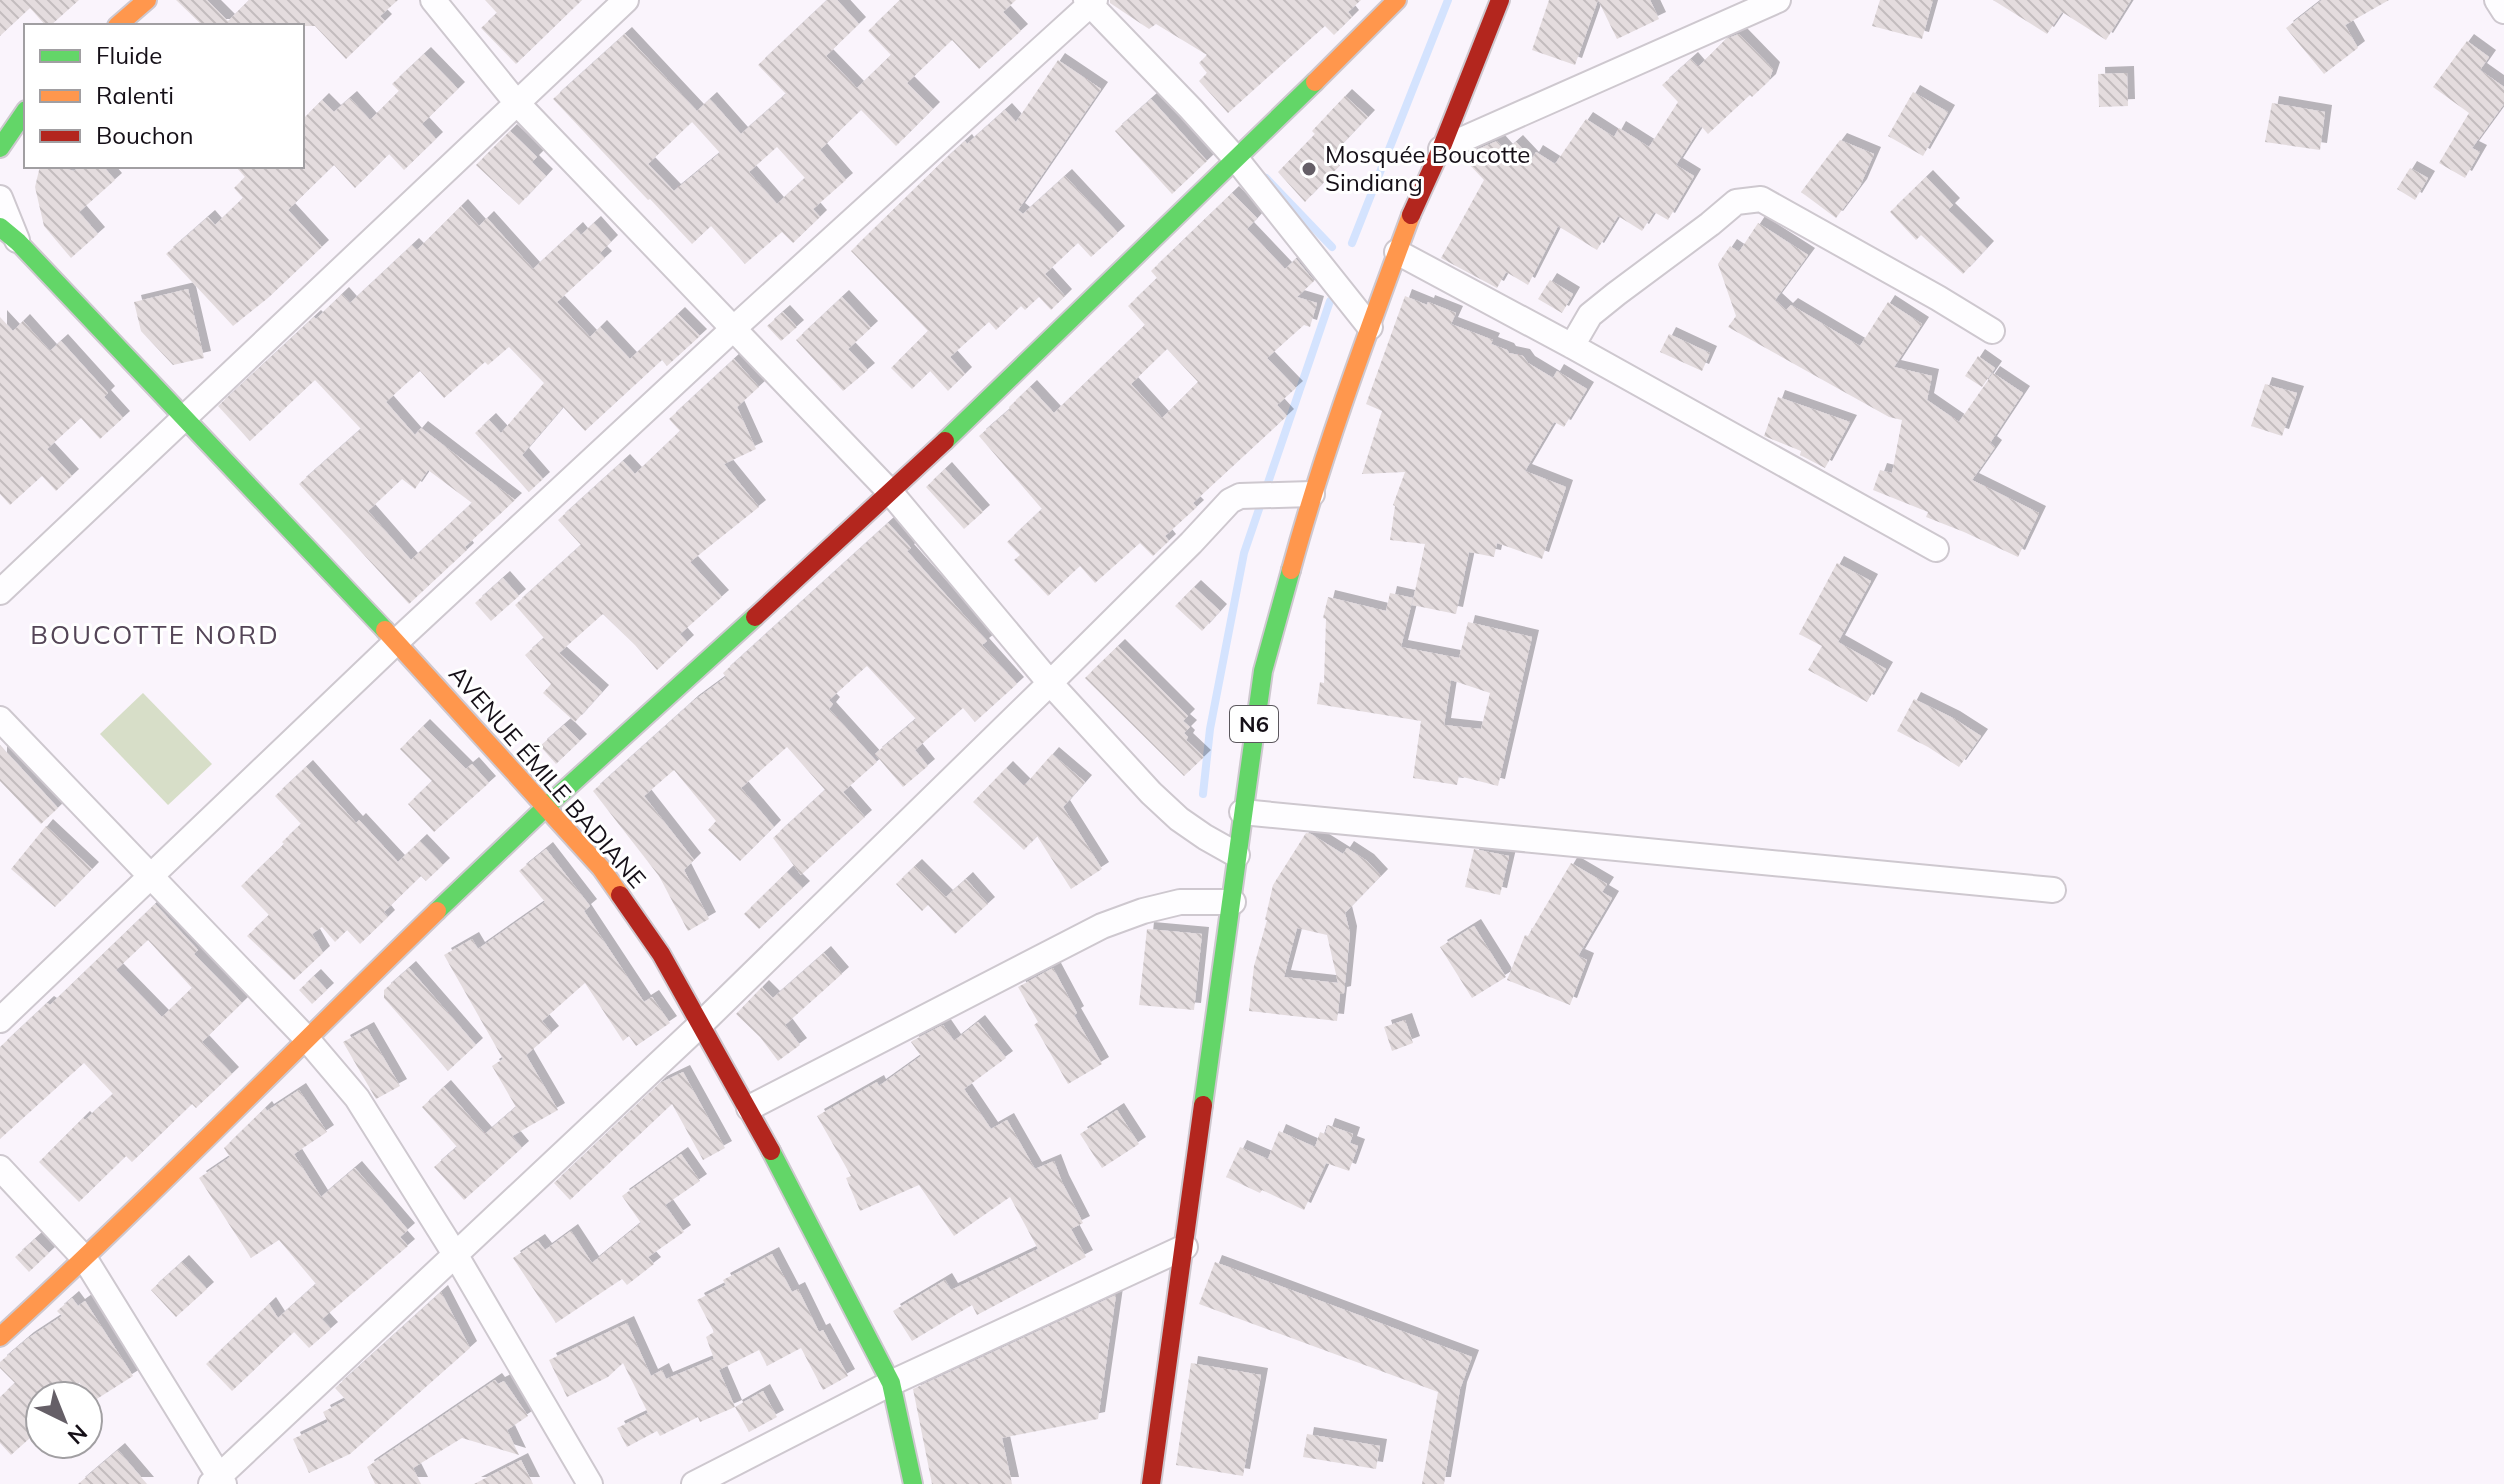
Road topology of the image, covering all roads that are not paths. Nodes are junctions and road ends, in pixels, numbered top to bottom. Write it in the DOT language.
graph roads {
  1 [pos="147,0"];
  2 [pos="433,0"];
  3 [pos="626,0"];
  4 [pos="1397,0"];
  5 [pos="1500,0"];
  6 [pos="1778,0"];
  7 [pos="2497,0"];
  8 [pos="1090,1"];
  9 [pos="2504,11"];
  10 [pos="119,24"];
  11 [pos="516,102"];
  12 [pos="24,109"];
  13 [pos="24,111"];
  14 [pos="0,123"];
  15 [pos="0,148"];
  16 [pos="1441,149"];
  17 [pos="1237,160"];
  18 [pos="0,198"];
  19 [pos="9,235"];
  20 [pos="1397,252"];
  21 [pos="1370,327"];
  22 [pos="733,329"];
  23 [pos="1992,331"];
  24 [pos="1572,346"];
  25 [pos="185,416"];
  26 [pos="891,493"];
  27 [pos="1312,494"];
  28 [pos="1936,549"];
  29 [pos="0,592"];
  30 [pos="396,642"];
  31 [pos="1050,683"];
  32 [pos="0,719"];
  33 [pos="547,806"];
  34 [pos="1242,812"];
  35 [pos="1237,855"];
  36 [pos="151,876"];
  37 [pos="2053,890"];
  38 [pos="1233,902"];
  39 [pos="0,1020"];
  40 [pos="701,1024"];
  41 [pos="306,1038"];
  42 [pos="749,1108"];
  43 [pos="0,1168"];
  44 [pos="1185,1247"];
  45 [pos="455,1254"];
  46 [pos="85,1259"];
  47 [pos="0,1337"];
  48 [pos="891,1383"];
  49 [pos="218,1481"];
  50 [pos="590,1484"];
  51 [pos="694,1484"];
  52 [pos="913,1484"];
  53 [pos="1151,1484"];
  1 -- 10 [label="street"];
  2 -- 11 [label="street"];
  3 -- 11 [label="street"];
  4 -- 17 [label="street"];
  5 -- 16 [label="street, N6"];
  6 -- 16 [label="street"];
  7 -- 9 [label="street"];
  8 -- 17 [label="street"];
  8 -- 22 [label="street"];
  11 -- 22 [label="street"];
  11 -- 25 [label="street"];
  12 -- 14 [label="street"];
  13 -- 15 [label="street"];
  16 -- 20 [label="street, N6"];
  17 -- 21 [label="street"];
  17 -- 26 [label="street"];
  18 -- 19 [label="street"];
  19 -- 25 [label="street, AVENUE ÉMILE BADIANE"];
  20 -- 21 [label="street, N6"];
  20 -- 24 [label="street"];
  21 -- 27 [label="street, N6"];
  22 -- 26 [label="street"];
  22 -- 30 [label="street"];
  23 -- 24 [label="street"];
  24 -- 28 [label="street"];
  25 -- 29 [label="street"];
  25 -- 30 [label="street, AVENUE ÉMILE BADIANE"];
  26 -- 31 [label="street"];
  26 -- 33 [label="street"];
  27 -- 31 [label="street"];
  27 -- 34 [label="street, N6"];
  30 -- 33 [label="street, AVENUE ÉMILE BADIANE"];
  30 -- 36 [label="street"];
  31 -- 35 [label="street"];
  31 -- 40 [label="street"];
  32 -- 36 [label="street"];
  33 -- 40 [label="street, AVENUE ÉMILE BADIANE"];
  33 -- 41 [label="street"];
  34 -- 35 [label="street, N6"];
  34 -- 37 [label="street"];
  35 -- 38 [label="street, N6"];
  36 -- 39 [label="street"];
  36 -- 41 [label="street"];
  38 -- 42 [label="street"];
  38 -- 44 [label="street, N6"];
  40 -- 42 [label="street, AVENUE ÉMILE BADIANE"];
  40 -- 45 [label="street"];
  41 -- 45 [label="street"];
  41 -- 46 [label="street"];
  42 -- 48 [label="street, AVENUE ÉMILE BADIANE"];
  43 -- 46 [label="street"];
  44 -- 48 [label="street"];
  44 -- 53 [label="street, N6"];
  45 -- 49 [label="street"];
  45 -- 50 [label="street"];
  46 -- 47 [label="street"];
  46 -- 49 [label="street"];
  48 -- 51 [label="street"];
  48 -- 52 [label="street, AVENUE ÉMILE BADIANE"];
}
